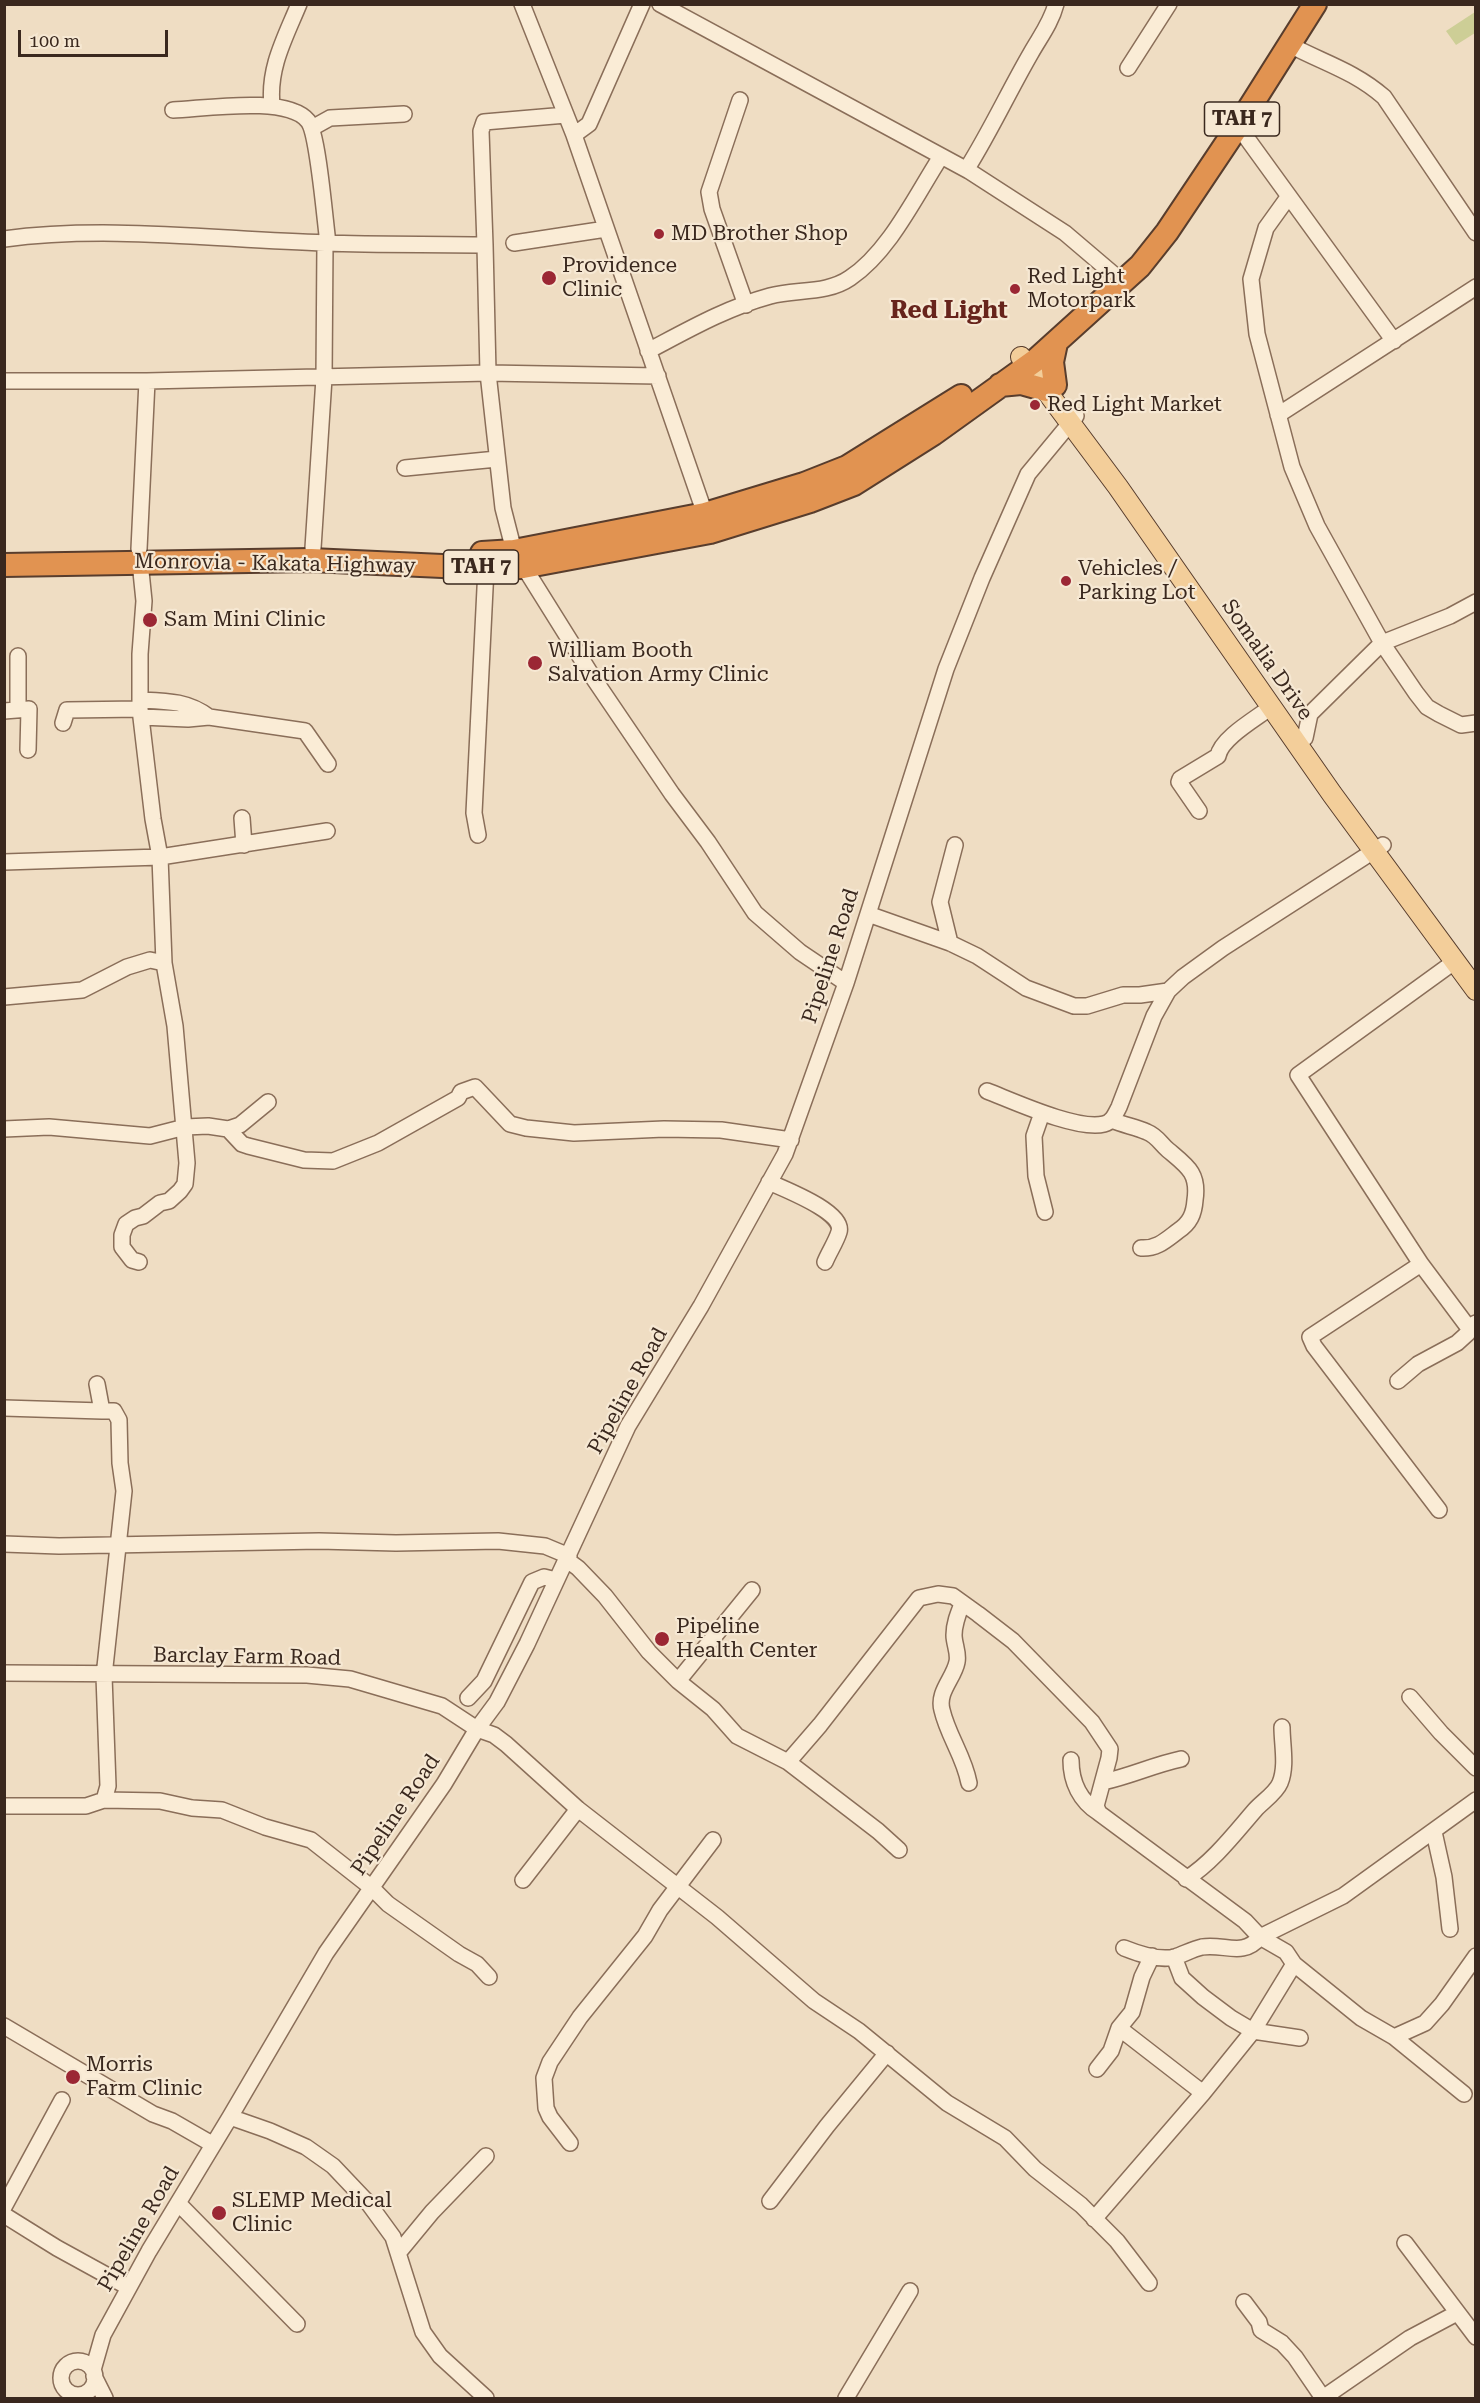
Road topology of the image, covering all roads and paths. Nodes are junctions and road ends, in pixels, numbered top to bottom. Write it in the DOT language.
graph roads {
  1 [pos="299,4"];
  2 [pos="522,4"];
  3 [pos="642,4"];
  4 [pos="660,4"];
  5 [pos="1056,4"];
  6 [pos="1170,4"];
  7 [pos="1298,4"];
  8 [pos="1315,4"];
  9 [pos="1290,45"];
  10 [pos="1128,68"];
  11 [pos="740,100"];
  12 [pos="272,105"];
  13 [pos="173,110"];
  14 [pos="404,114"];
  15 [pos="566,115"];
  16 [pos="1238,126"];
  17 [pos="312,128"];
  18 [pos="574,135"];
  19 [pos="940,158"];
  20 [pos="969,171"];
  21 [pos="1288,196"];
  22 [pos="606,229"];
  23 [pos="1476,233"];
  24 [pos="4,239"];
  25 [pos="326,243"];
  26 [pos="514,243"];
  27 [pos="485,245"];
  28 [pos="1112,273"];
  29 [pos="1476,287"];
  30 [pos="746,304"];
  31 [pos="1394,341"];
  32 [pos="1056,343"];
  33 [pos="648,351"];
  34 [pos="1028,359"];
  35 [pos="488,373"];
  36 [pos="658,376"];
  37 [pos="324,378"];
  38 [pos="4,381"];
  39 [pos="147,381"];
  40 [pos="999,385"];
  41 [pos="1051,388"];
  42 [pos="1278,416"];
  43 [pos="1073,420"];
  44 [pos="498,459"];
  45 [pos="405,468"];
  46 [pos="705,514"];
  47 [pos="313,548"];
  48 [pos="4,550"];
  49 [pos="140,555"];
  50 [pos="519,559"];
  51 [pos="4,565"];
  52 [pos="486,568"];
  53 [pos="1476,602"];
  54 [pos="1382,643"];
  55 [pos="18,657"];
  56 [pos="1271,707"];
  57 [pos="141,709"];
  58 [pos="11,710"];
  59 [pos="63,723"];
  60 [pos="1476,723"];
  61 [pos="1305,738"];
  62 [pos="28,750"];
  63 [pos="328,764"];
  64 [pos="1199,811"];
  65 [pos="242,818"];
  66 [pos="327,831"];
  67 [pos="478,835"];
  68 [pos="244,845"];
  69 [pos="955,845"];
  70 [pos="1378,848"];
  71 [pos="160,857"];
  72 [pos="4,862"];
  73 [pos="868,914"];
  74 [pos="950,943"];
  75 [pos="1454,962"];
  76 [pos="164,963"];
  77 [pos="1476,974"];
  78 [pos="846,983"];
  79 [pos="1476,990"];
  80 [pos="1168,991"];
  81 [pos="4,997"];
  82 [pos="987,1091"];
  83 [pos="268,1102"];
  84 [pos="1042,1113"];
  85 [pos="1112,1120"];
  86 [pos="185,1126"];
  87 [pos="4,1129"];
  88 [pos="228,1129"];
  89 [pos="791,1140"];
  90 [pos="769,1182"];
  91 [pos="1045,1212"];
  92 [pos="1141,1248"];
  93 [pos="139,1262"];
  94 [pos="825,1262"];
  95 [pos="1421,1264"];
  96 [pos="1472,1325"];
  97 [pos="1398,1381"];
  98 [pos="97,1383"];
  99 [pos="4,1408"];
  100 [pos="102,1411"];
  101 [pos="1439,1510"];
  102 [pos="4,1544"];
  103 [pos="117,1544"];
  104 [pos="568,1558"];
  105 [pos="556,1580"];
  106 [pos="752,1590"];
  107 [pos="962,1604"];
  108 [pos="4,1673"];
  109 [pos="104,1676"];
  110 [pos="678,1681"];
  111 [pos="1410,1697"];
  112 [pos="468,1698"];
  113 [pos="1282,1727"];
  114 [pos="477,1729"];
  115 [pos="1181,1759"];
  116 [pos="1071,1760"];
  117 [pos="788,1762"];
  118 [pos="1476,1768"];
  119 [pos="1103,1782"];
  120 [pos="969,1783"];
  121 [pos="104,1800"];
  122 [pos="1476,1800"];
  123 [pos="4,1806"];
  124 [pos="578,1809"];
  125 [pos="1099,1813"];
  126 [pos="1434,1832"];
  127 [pos="712,1840"];
  128 [pos="899,1850"];
  129 [pos="1186,1879"];
  130 [pos="523,1880"];
  131 [pos="677,1887"];
  132 [pos="372,1888"];
  133 [pos="1450,1929"];
  134 [pos="1260,1937"];
  135 [pos="1124,1948"];
  136 [pos="1152,1956"];
  137 [pos="1476,1956"];
  138 [pos="1174,1957"];
  139 [pos="1294,1964"];
  140 [pos="489,1977"];
  141 [pos="4,2026"];
  142 [pos="1119,2028"];
  143 [pos="1253,2031"];
  144 [pos="1394,2037"];
  145 [pos="1300,2038"];
  146 [pos="887,2053"];
  147 [pos="1097,2069"];
  148 [pos="1203,2093"];
  149 [pos="1464,2094"];
  150 [pos="62,2100"];
  151 [pos="230,2117"];
  152 [pos="570,2143"];
  153 [pos="212,2144"];
  154 [pos="486,2156"];
  155 [pos="770,2201"];
  156 [pos="178,2204"];
  157 [pos="4,2206"];
  158 [pos="4,2215"];
  159 [pos="1094,2219"];
  160 [pos="1405,2243"];
  161 [pos="399,2252"];
  162 [pos="1149,2283"];
  163 [pos="129,2287"];
  164 [pos="910,2290"];
  165 [pos="1244,2302"];
  166 [pos="1457,2313"];
  167 [pos="297,2324"];
  168 [pos="103,2335"];
  169 [pos="1476,2337"];
  170 [pos="74,2361"];
  171 [pos="94,2373"];
  172 [pos="60,2391"];
  173 [pos="81,2396"];
  174 [pos="105,2398"];
  175 [pos="486,2398"];
  176 [pos="846,2398"];
  177 [pos="1323,2398"];
  1 -- 12 [label="street"];
  2 -- 15 [label="street"];
  3 -- 18 [label="street"];
  4 -- 19 [label="street"];
  5 -- 20 [label="street"];
  6 -- 10 [label="street"];
  7 -- 28 [label="highway, TAH 7"];
  8 -- 9 [label="highway, TAH 7"];
  9 -- 16 [label="highway, TAH 7"];
  9 -- 23 [label="street"];
  11 -- 30 [label="street"];
  12 -- 13 [label="street"];
  12 -- 17 [label="street"];
  14 -- 17 [label="street"];
  15 -- 18 [label="street"];
  15 -- 27 [label="street"];
  16 -- 21 [label="street"];
  16 -- 32 [label="highway, TAH 7"];
  17 -- 25 [label="street"];
  18 -- 22 [label="street"];
  19 -- 20 [label="street"];
  19 -- 30 [label="street"];
  20 -- 28 [label="street"];
  21 -- 31 [label="street"];
  21 -- 42 [label="street"];
  22 -- 26 [label="street"];
  22 -- 33 [label="street"];
  24 -- 25 [label="street"];
  25 -- 27 [label="street"];
  25 -- 37 [label="street"];
  27 -- 35 [label="street"];
  28 -- 34 [label="highway, TAH 7"];
  29 -- 31 [label="street"];
  30 -- 33 [label="street"];
  31 -- 42 [label="street"];
  32 -- 34 [label="highway, TAH 7"];
  32 -- 41 [label="highway"];
  33 -- 36 [label="street"];
  34 -- 40 [label="highway, Monrovia - Kakata Highway / TAH 7"];
  34 -- 41 [label="main road, Somalia Drive"];
  34 -- 46 [label="highway, Monrovia - Kakata Highway / TAH 7"];
  35 -- 36 [label="street"];
  35 -- 37 [label="street"];
  35 -- 44 [label="street"];
  36 -- 46 [label="street"];
  37 -- 39 [label="street"];
  37 -- 47 [label="street"];
  38 -- 39 [label="street"];
  39 -- 49 [label="street"];
  40 -- 41 [label="highway"];
  40 -- 50 [label="highway, Monrovia - Kakata Highway / TAH 7"];
  41 -- 43 [label="main road, Somalia Drive"];
  42 -- 54 [label="street"];
  43 -- 56 [label="main road, Somalia Drive"];
  43 -- 61 [label="main road, Somalia Drive"];
  43 -- 73 [label="street, Pipeline Road"];
  44 -- 45 [label="street"];
  44 -- 50 [label="street"];
  46 -- 50 [label="highway, Monrovia - Kakata Highway / TAH 7"];
  47 -- 49 [label="highway, Monrovia - Kakata Highway / TAH 7"];
  47 -- 50 [label="highway, Monrovia - Kakata Highway / TAH 7"];
  48 -- 49 [label="highway, Monrovia - Kakata Highway / TAH 7"];
  49 -- 51 [label="highway, Monrovia - Kakata Highway / TAH 7"];
  49 -- 52 [label="highway, Monrovia - Kakata Highway / TAH 7"];
  49 -- 57 [label="street"];
  50 -- 52 [label="highway, Monrovia - Kakata Highway / TAH 7"];
  50 -- 78 [label="street"];
  52 -- 67 [label="street"];
  53 -- 54 [label="street"];
  54 -- 60 [label="street"];
  54 -- 61 [label="street"];
  55 -- 58 [label="street"];
  56 -- 64 [label="street"];
  56 -- 70 [label="main road, Somalia Drive"];
  57 -- 59 [label="street"];
  57 -- 63 [label="street"];
  57 -- 71 [label="street"];
  58 -- 62 [label="street"];
  61 -- 70 [label="main road, Somalia Drive"];
  65 -- 68 [label="street"];
  66 -- 68 [label="street"];
  68 -- 71 [label="street"];
  69 -- 74 [label="street"];
  70 -- 75 [label="main road, Somalia Drive"];
  70 -- 77 [label="main road, Somalia Drive"];
  70 -- 80 [label="street"];
  71 -- 72 [label="street"];
  71 -- 76 [label="street"];
  73 -- 74 [label="street"];
  73 -- 78 [label="street, Pipeline Road"];
  74 -- 80 [label="street"];
  75 -- 79 [label="main road, Somalia Drive"];
  75 -- 95 [label="street"];
  76 -- 81 [label="street"];
  76 -- 86 [label="street"];
  78 -- 89 [label="street, Pipeline Road"];
  80 -- 85 [label="street"];
  82 -- 84 [label="street"];
  83 -- 88 [label="street"];
  84 -- 85 [label="street"];
  84 -- 91 [label="street"];
  85 -- 92 [label="street"];
  86 -- 87 [label="street"];
  86 -- 88 [label="street"];
  86 -- 93 [label="street"];
  88 -- 89 [label="street"];
  89 -- 90 [label="street, Pipeline Road"];
  90 -- 94 [label="street"];
  90 -- 104 [label="street, Pipeline Road"];
  95 -- 96 [label="street"];
  95 -- 101 [label="street"];
  96 -- 97 [label="street"];
  98 -- 100 [label="street"];
  99 -- 100 [label="street"];
  100 -- 103 [label="street"];
  102 -- 103 [label="street"];
  103 -- 104 [label="street"];
  103 -- 109 [label="street"];
  104 -- 105 [label="street, Pipeline Road"];
  104 -- 110 [label="street"];
  105 -- 112 [label="street"];
  105 -- 114 [label="street, Pipeline Road"];
  106 -- 110 [label="street"];
  107 -- 117 [label="street"];
  107 -- 119 [label="street"];
  107 -- 120 [label="street"];
  108 -- 109 [label="street, Barclay Farm Road"];
  109 -- 114 [label="street, Barclay Farm Road"];
  109 -- 121 [label="street"];
  110 -- 117 [label="street"];
  111 -- 118 [label="street"];
  113 -- 129 [label="street"];
  114 -- 124 [label="street, Barclay Farm Road"];
  114 -- 132 [label="street, Pipeline Road"];
  115 -- 119 [label="street"];
  116 -- 125 [label="street"];
  117 -- 128 [label="street"];
  119 -- 125 [label="street"];
  121 -- 123 [label="street"];
  121 -- 132 [label="street"];
  122 -- 126 [label="street"];
  124 -- 130 [label="street"];
  124 -- 131 [label="street, Barclay Farm Road"];
  125 -- 129 [label="street"];
  126 -- 133 [label="street"];
  126 -- 134 [label="street"];
  127 -- 131 [label="street"];
  129 -- 134 [label="street"];
  131 -- 146 [label="street, Barclay Farm Road"];
  131 -- 152 [label="street"];
  132 -- 140 [label="street"];
  132 -- 151 [label="street, Pipeline Road"];
  134 -- 138 [label="street"];
  134 -- 139 [label="street"];
  135 -- 136 [label="street"];
  136 -- 138 [label="street"];
  136 -- 142 [label="street"];
  137 -- 144 [label="street"];
  138 -- 143 [label="street"];
  139 -- 143 [label="street"];
  139 -- 144 [label="street"];
  141 -- 153 [label="street"];
  142 -- 147 [label="street"];
  142 -- 148 [label="street"];
  143 -- 145 [label="street"];
  143 -- 148 [label="street"];
  144 -- 149 [label="street"];
  146 -- 155 [label="street"];
  146 -- 159 [label="street, Barclay Farm Road"];
  148 -- 159 [label="street"];
  150 -- 157 [label="street"];
  151 -- 153 [label="street, Pipeline Road"];
  151 -- 161 [label="street"];
  153 -- 156 [label="street, Pipeline Road"];
  154 -- 161 [label="street"];
  156 -- 163 [label="street, Pipeline Road"];
  156 -- 167 [label="street"];
  158 -- 163 [label="street"];
  159 -- 162 [label="street, Barclay Farm Road"];
  160 -- 166 [label="street"];
  161 -- 175 [label="street"];
  163 -- 168 [label="street, Pipeline Road"];
  164 -- 176 [label="street"];
  165 -- 177 [label="street"];
  166 -- 169 [label="street"];
  166 -- 177 [label="street"];
  168 -- 170 [label="street, Pipeline Road"];
  168 -- 171 [label="street, Pipeline Road"];
  170 -- 171 [label="street"];
  170 -- 172 [label="street"];
  171 -- 173 [label="street"];
  171 -- 174 [label="street"];
  172 -- 173 [label="street"];
}
